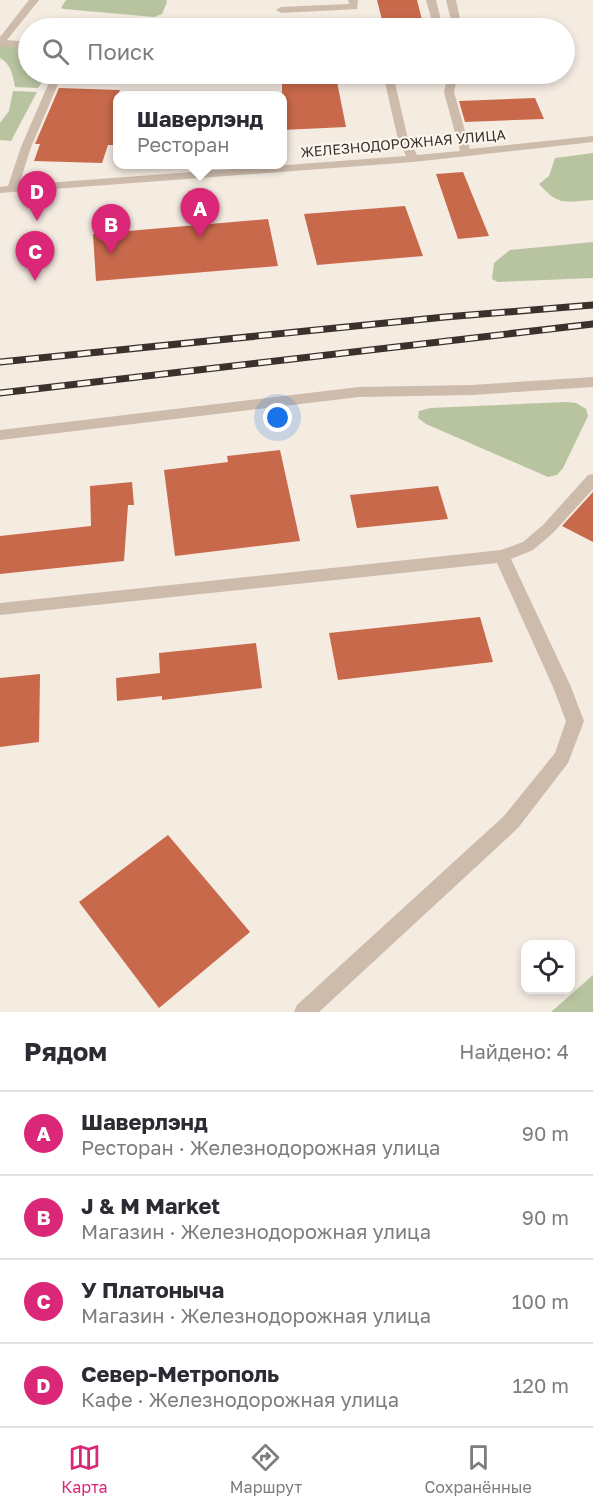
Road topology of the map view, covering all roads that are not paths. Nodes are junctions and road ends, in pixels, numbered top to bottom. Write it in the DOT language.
graph roads {
  1 [pos="34,0"];
  2 [pos="353,0"];
  3 [pos="431,0"];
  4 [pos="451,0"];
  5 [pos="281,10"];
  6 [pos="20,18"];
  7 [pos="436,18"];
  8 [pos="456,18"];
  9 [pos="18,21"];
  10 [pos="1,43"];
  11 [pos="18,44"];
  12 [pos="53,84"];
  13 [pos="390,84"];
  14 [pos="451,84"];
  15 [pos="593,139"];
  16 [pos="466,154"];
  17 [pos="414,159"];
  18 [pos="287,166"];
  19 [pos="224,169"];
  20 [pos="6,190"];
  21 [pos="593,382"];
  22 [pos="0,435"];
  23 [pos="593,479"];
  24 [pos="502,556"];
  25 [pos="0,609"];
  26 [pos="304,1012"];
  1 -- 6 [label="street"];
  2 -- 5 [label="street"];
  3 -- 7 [label="street"];
  4 -- 8 [label="street"];
  9 -- 10 [label="street"];
  10 -- 11 [label="street"];
  12 -- 20 [label="street"];
  13 -- 17 [label="street"];
  14 -- 16 [label="street"];
  15 -- 16 [label="street, ЖЕЛЕЗНОДОРОЖНАЯ УЛИЦА"];
  16 -- 17 [label="street, ЖЕЛЕЗНОДОРОЖНАЯ УЛИЦА"];
  17 -- 18 [label="street, ЖЕЛЕЗНОДОРОЖНАЯ УЛИЦА"];
  19 -- 20 [label="street, ЖЕЛЕЗНОДОРОЖНАЯ УЛИЦА"];
  21 -- 22 [label="street"];
  23 -- 24 [label="street"];
  24 -- 25 [label="street"];
  24 -- 26 [label="street"];
}
